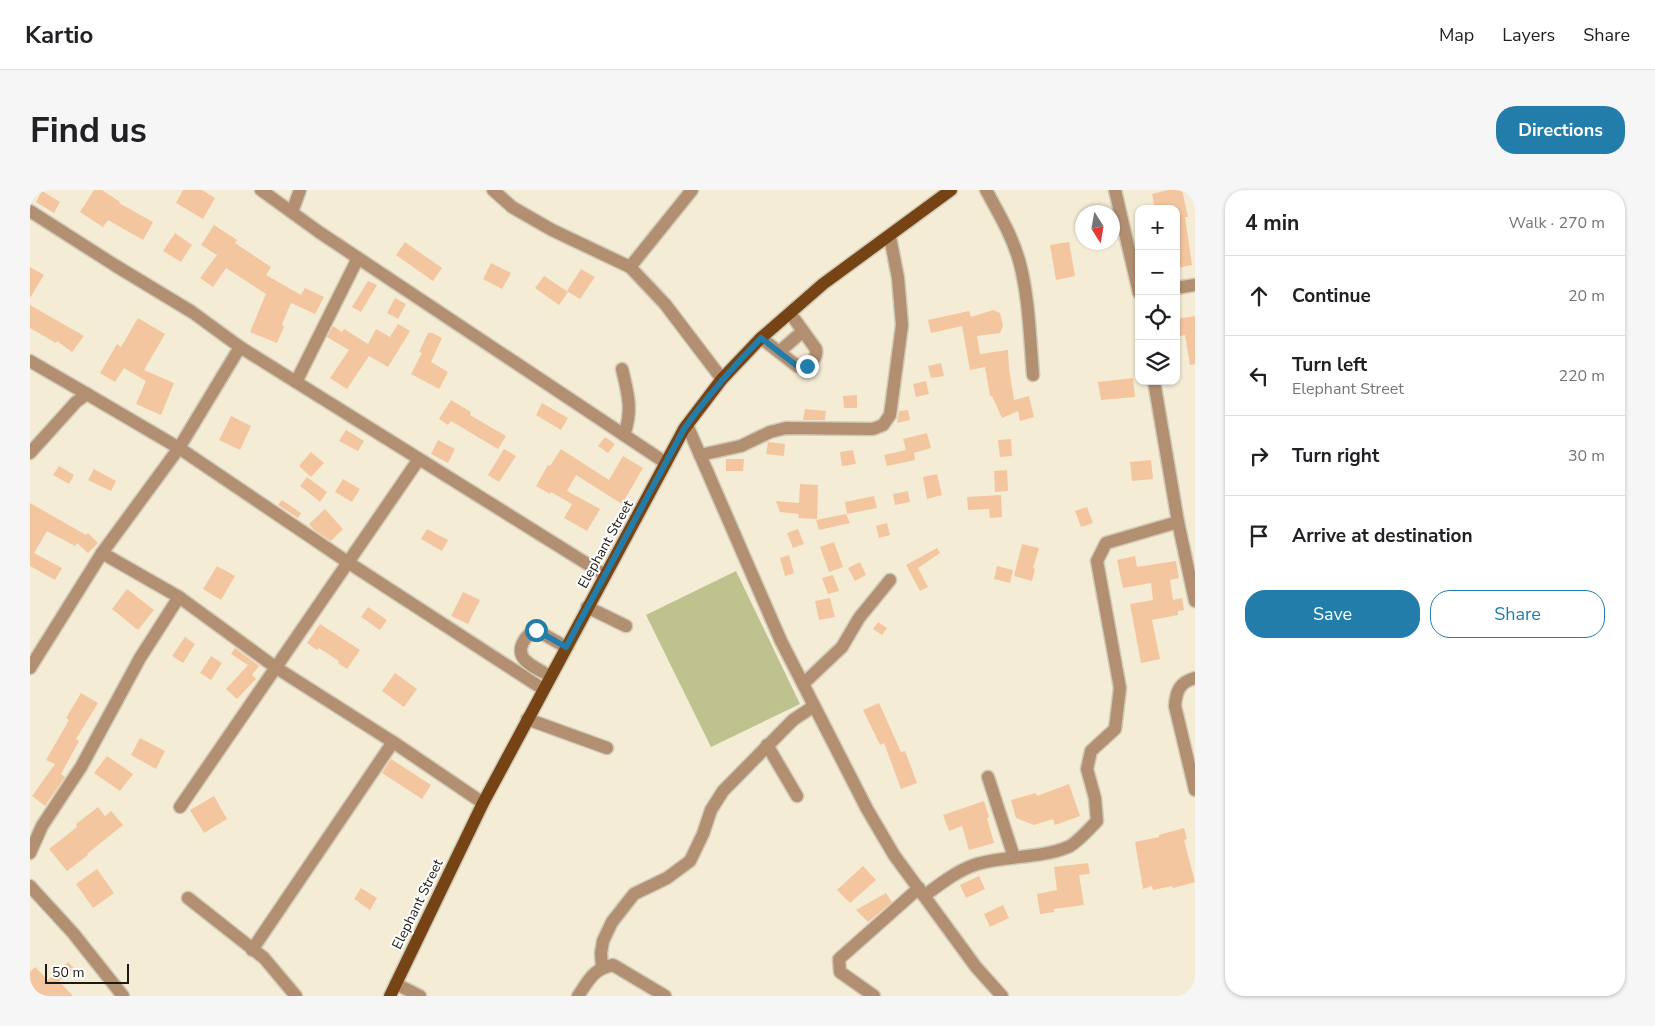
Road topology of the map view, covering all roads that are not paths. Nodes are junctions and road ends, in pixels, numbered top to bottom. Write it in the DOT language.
graph roads {
  1 [pos="261,190"];
  2 [pos="300,190"];
  3 [pos="493,190"];
  4 [pos="692,190"];
  5 [pos="951,190"];
  6 [pos="986,190"];
  7 [pos="1115,190"];
  8 [pos="30,211"];
  9 [pos="292,212"];
  10 [pos="890,236"];
  11 [pos="358,258"];
  12 [pos="630,267"];
  13 [pos="1135,276"];
  14 [pos="1195,285"];
  15 [pos="1180,287"];
  16 [pos="790,313"];
  17 [pos="803,331"];
  18 [pos="761,338"];
  19 [pos="240,347"];
  20 [pos="779,352"];
  21 [pos="30,361"];
  22 [pos="622,369"];
  23 [pos="1033,375"];
  24 [pos="722,379"];
  25 [pos="296,382"];
  26 [pos="1155,385"];
  27 [pos="86,394"];
  28 [pos="687,425"];
  29 [pos="624,435"];
  30 [pos="178,448"];
  31 [pos="30,452"];
  32 [pos="700,454"];
  33 [pos="419,459"];
  34 [pos="666,463"];
  35 [pos="1178,522"];
  36 [pos="102,553"];
  37 [pos="349,563"];
  38 [pos="605,575"];
  39 [pos="890,580"];
  40 [pos="179,596"];
  41 [pos="1195,601"];
  42 [pos="587,607"];
  43 [pos="626,626"];
  44 [pos="566,647"];
  45 [pos="275,667"];
  46 [pos="30,668"];
  47 [pos="550,676"];
  48 [pos="1195,678"];
  49 [pos="803,684"];
  50 [pos="544,688"];
  51 [pos="814,706"];
  52 [pos="527,719"];
  53 [pos="393,742"];
  54 [pos="767,745"];
  55 [pos="607,748"];
  56 [pos="988,777"];
  57 [pos="1195,790"];
  58 [pos="797,796"];
  59 [pos="483,803"];
  60 [pos="180,807"];
  61 [pos="30,852"];
  62 [pos="1014,857"];
  63 [pos="30,886"];
  64 [pos="921,892"];
  65 [pos="188,898"];
  66 [pos="252,950"];
  67 [pos="602,967"];
  68 [pos="396,984"];
  69 [pos="123,996"];
  70 [pos="296,996"];
  71 [pos="390,996"];
  72 [pos="420,996"];
  73 [pos="578,996"];
  74 [pos="665,996"];
  75 [pos="874,996"];
  76 [pos="1002,996"];
  1 -- 9 [label="street"];
  2 -- 9 [label="street"];
  3 -- 12 [label="street"];
  4 -- 12 [label="street"];
  5 -- 10 [label="main road, Elephant Street"];
  6 -- 23 [label="street"];
  7 -- 13 [label="street"];
  8 -- 19 [label="street"];
  9 -- 11 [label="street"];
  10 -- 16 [label="main road, Elephant Street"];
  10 -- 32 [label="street"];
  11 -- 25 [label="street"];
  11 -- 29 [label="street"];
  12 -- 24 [label="street"];
  14 -- 15 [label="street"];
  16 -- 17 [label="street"];
  16 -- 18 [label="main road, Elephant Street"];
  17 -- 20 [label="street"];
  17 -- 20 [label="street"];
  18 -- 20 [label="street"];
  18 -- 24 [label="main road, Elephant Street"];
  19 -- 25 [label="street"];
  19 -- 30 [label="street"];
  21 -- 27 [label="street"];
  22 -- 29 [label="street"];
  24 -- 28 [label="main road, Elephant Street"];
  25 -- 33 [label="street"];
  26 -- 35 [label="street"];
  27 -- 30 [label="street"];
  27 -- 31 [label="street"];
  28 -- 32 [label="street"];
  28 -- 34 [label="main road, Elephant Street"];
  29 -- 34 [label="street"];
  30 -- 36 [label="street"];
  30 -- 37 [label="street"];
  32 -- 49 [label="street"];
  33 -- 37 [label="street"];
  33 -- 38 [label="street"];
  34 -- 38 [label="main road, Elephant Street"];
  35 -- 41 [label="street"];
  35 -- 62 [label="street"];
  36 -- 40 [label="street"];
  36 -- 46 [label="street"];
  37 -- 45 [label="street"];
  37 -- 50 [label="street"];
  38 -- 42 [label="main road, Elephant Street"];
  39 -- 49 [label="street"];
  40 -- 45 [label="street"];
  40 -- 61 [label="street"];
  42 -- 43 [label="street"];
  42 -- 44 [label="main road, Elephant Street"];
  44 -- 47 [label="main road, Elephant Street"];
  44 -- 47 [label="street"];
  45 -- 53 [label="street"];
  45 -- 60 [label="street"];
  47 -- 50 [label="main road, Elephant Street"];
  48 -- 57 [label="street"];
  49 -- 51 [label="street"];
  50 -- 52 [label="main road, Elephant Street"];
  51 -- 54 [label="street"];
  51 -- 64 [label="street"];
  52 -- 55 [label="street"];
  52 -- 59 [label="main road, Elephant Street"];
  53 -- 59 [label="street"];
  53 -- 66 [label="street"];
  54 -- 58 [label="street"];
  54 -- 67 [label="street"];
  56 -- 62 [label="street"];
  59 -- 68 [label="main road, Elephant Street"];
  62 -- 64 [label="street"];
  63 -- 69 [label="street"];
  64 -- 75 [label="street"];
  64 -- 76 [label="street"];
  65 -- 66 [label="street"];
  66 -- 70 [label="street"];
  67 -- 73 [label="street"];
  67 -- 74 [label="street"];
  68 -- 71 [label="main road, Elephant Street"];
  68 -- 72 [label="street"];
}
